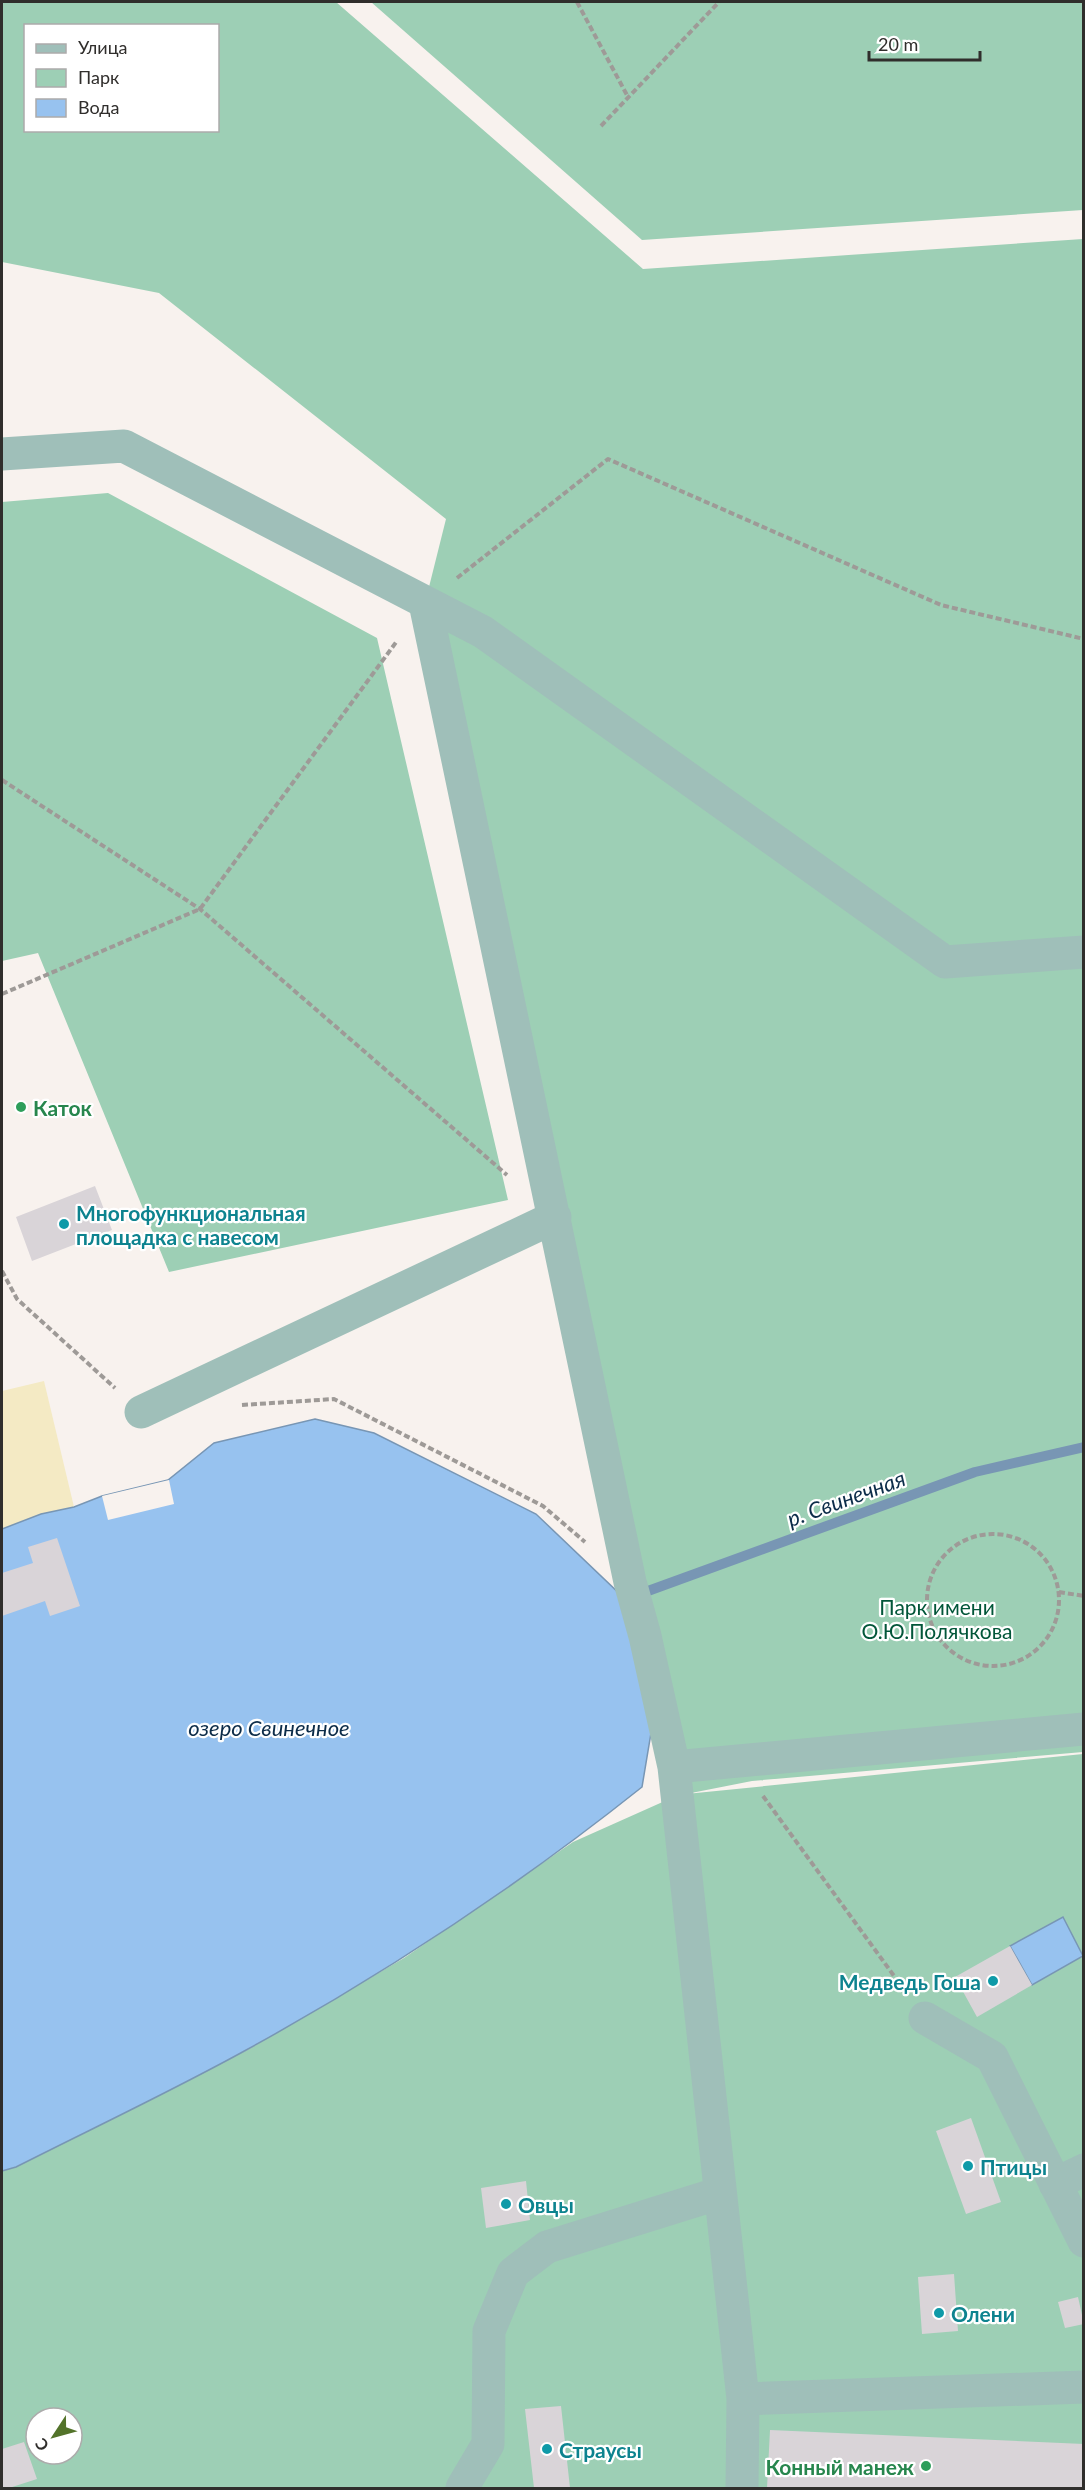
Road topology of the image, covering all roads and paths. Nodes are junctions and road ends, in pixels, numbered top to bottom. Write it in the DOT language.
graph roads {
  1 [pos="577,2"];
  2 [pos="719,2"];
  3 [pos="628,97"];
  4 [pos="601,126"];
  5 [pos="2,454"];
  6 [pos="425,603"];
  7 [pos="1083,639"];
  8 [pos="2,780"];
  9 [pos="200,909"];
  10 [pos="1083,952"];
  11 [pos="2,994"];
  12 [pos="511,1178"];
  13 [pos="555,1217"];
  14 [pos="2,1271"];
  15 [pos="232,1406"];
  16 [pos="141,1412"];
  17 [pos="587,1544"];
  18 [pos="1059,1592"];
  19 [pos="1083,1596"];
  20 [pos="1083,1729"];
  21 [pos="738,1761"];
  22 [pos="674,1767"];
  23 [pos="925,2018"];
  24 [pos="1069,2177"];
  25 [pos="720,2193"];
  26 [pos="1083,2241"];
  27 [pos="1083,2387"];
  28 [pos="743,2399"];
  29 [pos="462,2488"];
  30 [pos="742,2488"];
  1 -- 3 [label="path"];
  2 -- 3 [label="path"];
  3 -- 4 [label="path"];
  5 -- 6 [label="lane"];
  6 -- 7 [label="path"];
  6 -- 9 [label="path"];
  6 -- 10 [label="lane"];
  6 -- 13 [label="lane"];
  8 -- 9 [label="path"];
  9 -- 11 [label="path"];
  9 -- 12 [label="path"];
  13 -- 16 [label="lane"];
  13 -- 22 [label="lane"];
  14 -- 16 [label="path"];
  15 -- 17 [label="path"];
  18 -- 18 [label="path"];
  18 -- 19 [label="path"];
  20 -- 21 [label="lane"];
  21 -- 22 [label="lane"];
  21 -- 23 [label="path"];
  22 -- 25 [label="lane"];
  23 -- 24 [label="lane"];
  24 -- 26 [label="lane"];
  25 -- 28 [label="lane"];
  25 -- 29 [label="lane"];
  27 -- 28 [label="lane"];
  28 -- 30 [label="lane"];
}
